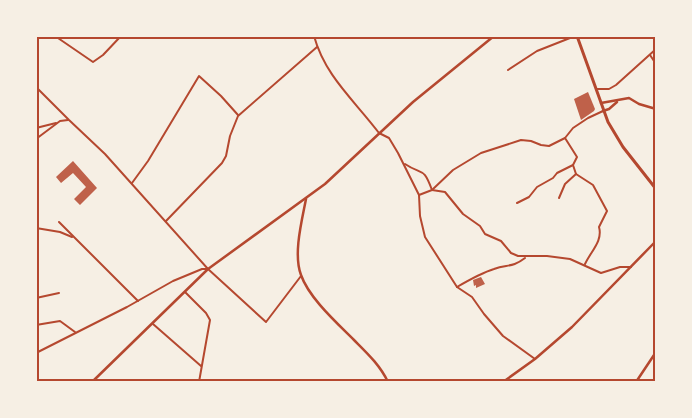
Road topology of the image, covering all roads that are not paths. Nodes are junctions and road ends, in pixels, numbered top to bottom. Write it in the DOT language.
graph roads {
  1 [pos="55,36"];
  2 [pos="121,36"];
  3 [pos="314,36"];
  4 [pos="494,36"];
  5 [pos="578,37"];
  6 [pos="317,47"];
  7 [pos="656,49"];
  8 [pos="650,55"];
  9 [pos="655,59"];
  10 [pos="656,64"];
  11 [pos="508,70"];
  12 [pos="36,86"];
  13 [pos="596,89"];
  14 [pos="618,101"];
  15 [pos="601,103"];
  16 [pos="656,109"];
  17 [pos="603,111"];
  18 [pos="238,116"];
  19 [pos="69,120"];
  20 [pos="60,121"];
  21 [pos="36,128"];
  22 [pos="379,133"];
  23 [pos="565,138"];
  24 [pos="36,139"];
  25 [pos="404,164"];
  26 [pos="573,165"];
  27 [pos="576,174"];
  28 [pos="132,183"];
  29 [pos="656,189"];
  30 [pos="432,190"];
  31 [pos="418,195"];
  32 [pos="559,198"];
  33 [pos="306,199"];
  34 [pos="517,203"];
  35 [pos="166,221"];
  36 [pos="59,222"];
  37 [pos="36,228"];
  38 [pos="76,240"];
  39 [pos="656,242"];
  40 [pos="527,256"];
  41 [pos="585,264"];
  42 [pos="631,267"];
  43 [pos="208,270"];
  44 [pos="301,276"];
  45 [pos="457,287"];
  46 [pos="185,292"];
  47 [pos="59,293"];
  48 [pos="36,298"];
  49 [pos="138,301"];
  50 [pos="153,324"];
  51 [pos="36,325"];
  52 [pos="76,333"];
  53 [pos="656,352"];
  54 [pos="36,353"];
  55 [pos="535,359"];
  56 [pos="201,366"];
  57 [pos="92,382"];
  58 [pos="199,382"];
  59 [pos="388,382"];
  60 [pos="503,382"];
  61 [pos="636,382"];
  1 -- 2 [label="street"];
  3 -- 6 [label="street"];
  4 -- 22 [label="street"];
  5 -- 11 [label="street"];
  5 -- 13 [label="highway"];
  6 -- 18 [label="street"];
  6 -- 22 [label="street"];
  7 -- 8 [label="street"];
  8 -- 9 [label="street"];
  8 -- 13 [label="street"];
  9 -- 10 [label="street"];
  12 -- 19 [label="street"];
  13 -- 15 [label="highway"];
  14 -- 15 [label="street"];
  14 -- 16 [label="street"];
  14 -- 17 [label="street"];
  15 -- 17 [label="highway"];
  17 -- 23 [label="street"];
  17 -- 29 [label="highway"];
  18 -- 28 [label="street"];
  18 -- 35 [label="street"];
  19 -- 20 [label="street"];
  19 -- 28 [label="street"];
  20 -- 21 [label="street"];
  20 -- 24 [label="street"];
  22 -- 25 [label="street"];
  22 -- 33 [label="street"];
  23 -- 26 [label="street"];
  23 -- 30 [label="street"];
  25 -- 30 [label="street"];
  25 -- 31 [label="street"];
  26 -- 27 [label="street"];
  26 -- 34 [label="street"];
  27 -- 32 [label="street"];
  27 -- 41 [label="street"];
  28 -- 35 [label="street"];
  30 -- 31 [label="street"];
  30 -- 40 [label="street"];
  31 -- 45 [label="street"];
  33 -- 43 [label="street"];
  33 -- 44 [label="street"];
  35 -- 43 [label="street"];
  36 -- 38 [label="street"];
  37 -- 38 [label="street"];
  38 -- 49 [label="street"];
  39 -- 42 [label="street"];
  40 -- 41 [label="street"];
  40 -- 45 [label="street"];
  41 -- 42 [label="street"];
  42 -- 55 [label="street"];
  43 -- 44 [label="street"];
  43 -- 46 [label="street"];
  43 -- 49 [label="street"];
  44 -- 59 [label="street"];
  45 -- 55 [label="street"];
  46 -- 50 [label="street"];
  46 -- 56 [label="street"];
  47 -- 48 [label="street"];
  49 -- 52 [label="street"];
  50 -- 56 [label="street"];
  50 -- 57 [label="street"];
  51 -- 52 [label="street"];
  52 -- 54 [label="street"];
  53 -- 61 [label="street"];
  55 -- 60 [label="street"];
  56 -- 58 [label="street"];
}
